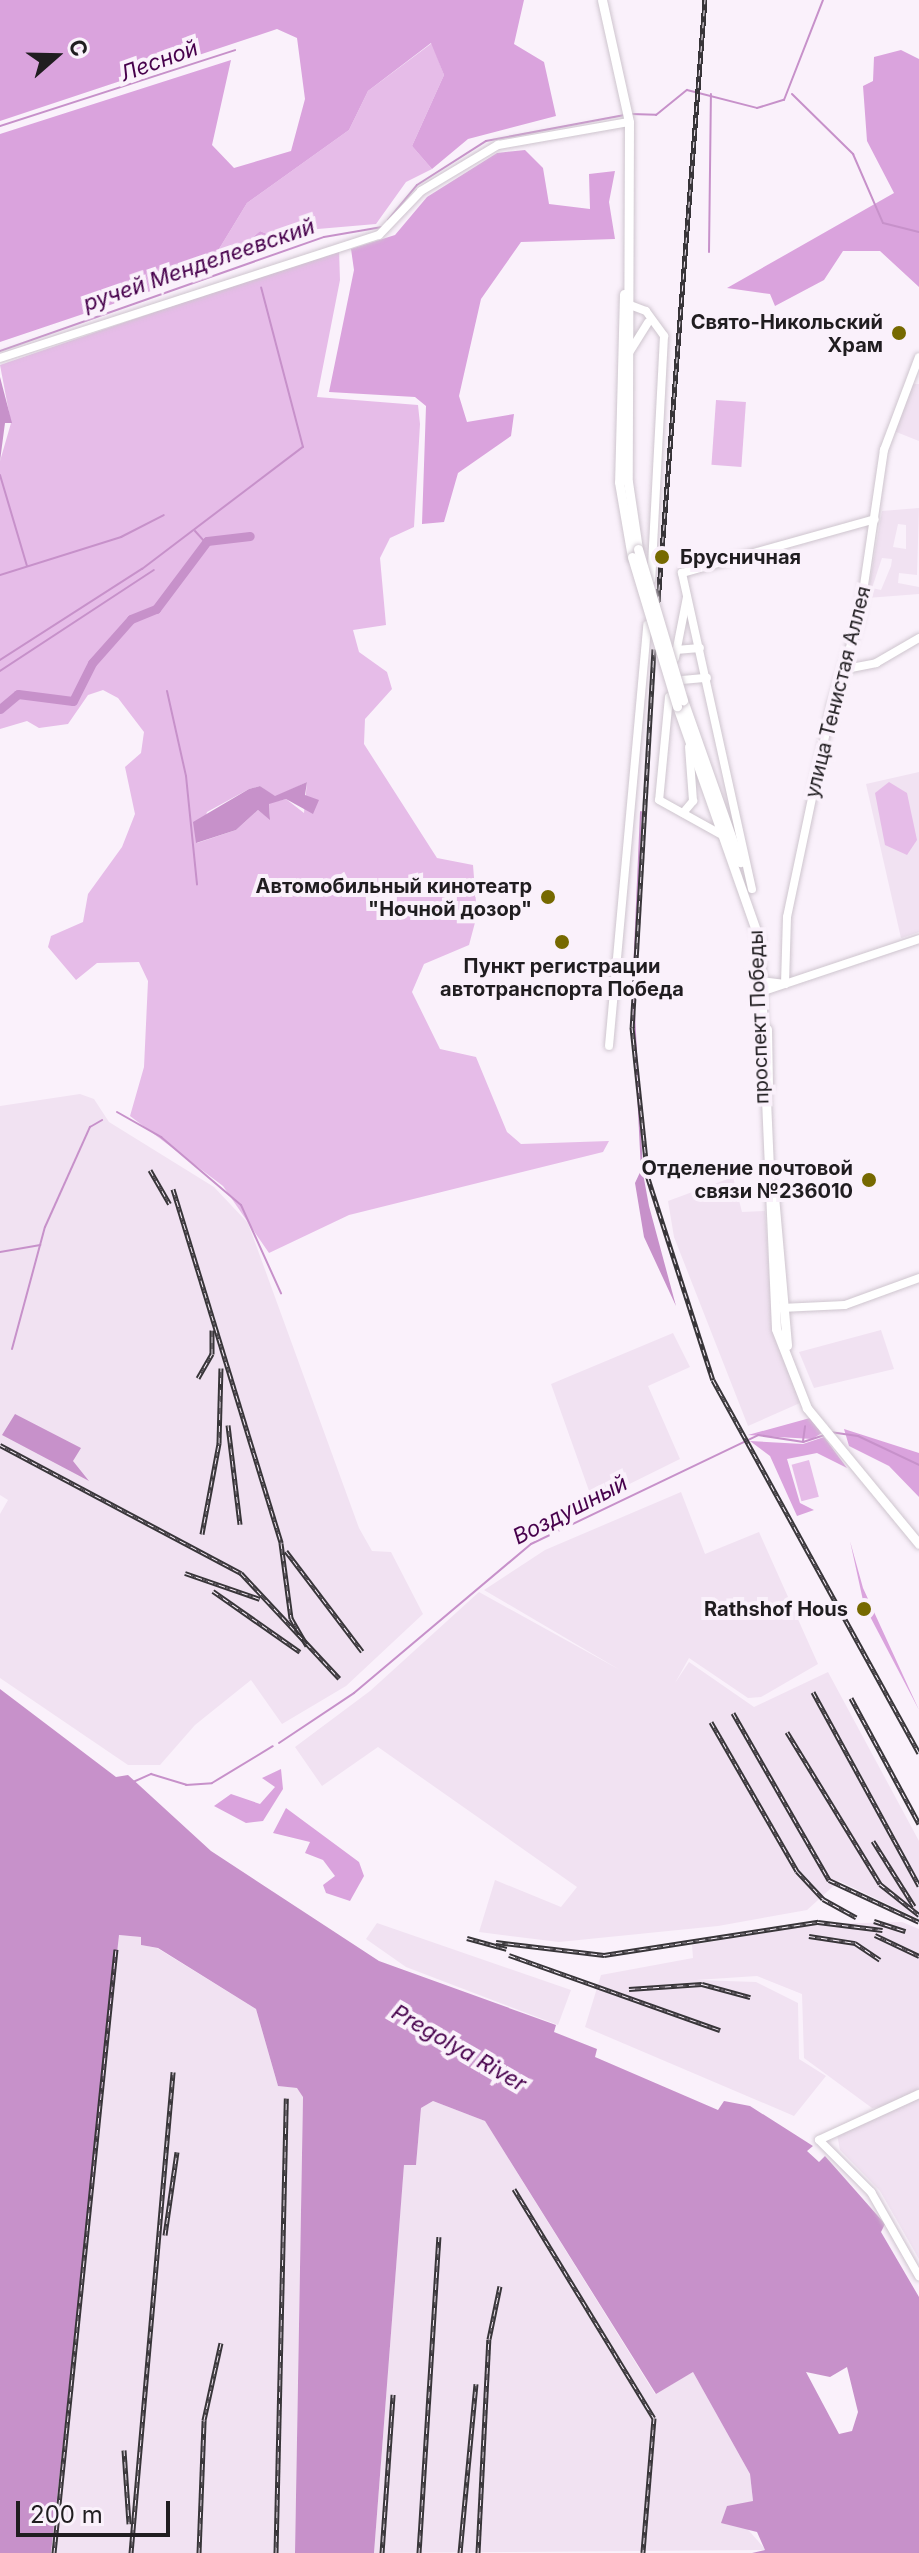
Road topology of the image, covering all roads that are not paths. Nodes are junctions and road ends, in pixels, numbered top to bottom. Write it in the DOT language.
graph roads {
  1 [pos="602,0"];
  2 [pos="629,122"];
  3 [pos="630,228"];
  4 [pos="630,305"];
  5 [pos="626,321"];
  6 [pos="648,323"];
  7 [pos="659,323"];
  8 [pos="629,353"];
  9 [pos="919,357"];
  10 [pos="0,358"];
  11 [pos="875,519"];
  12 [pos="635,553"];
  13 [pos="651,580"];
  14 [pos="688,597"];
  15 [pos="647,625"];
  16 [pos="919,638"];
  17 [pos="700,648"];
  18 [pos="846,669"];
  19 [pos="707,678"];
  20 [pos="682,680"];
  21 [pos="669,697"];
  22 [pos="680,703"];
  23 [pos="688,741"];
  24 [pos="721,811"];
  25 [pos="738,812"];
  26 [pos="683,813"];
  27 [pos="724,837"];
  28 [pos="752,889"];
  29 [pos="919,939"];
  30 [pos="785,984"];
  31 [pos="764,986"];
  32 [pos="609,1046"];
  33 [pos="919,1278"];
  34 [pos="777,1308"];
  35 [pos="861,1474"];
  36 [pos="919,1536"];
  37 [pos="919,1544"];
  38 [pos="919,2094"];
  39 [pos="919,2276"];
  1 -- 2 [label="main road, проспект Победы"];
  2 -- 3 [label="main road, проспект Победы"];
  2 -- 10 [label="street"];
  3 -- 4 [label="main road, проспект Победы"];
  3 -- 5 [label="main road, проспект Победы"];
  4 -- 5 [label="main road, проспект Победы"];
  4 -- 7 [label="street"];
  5 -- 6 [label="street"];
  5 -- 8 [label="main road, проспект Победы"];
  5 -- 12 [label="main road, проспект Победы"];
  6 -- 7 [label="street"];
  6 -- 8 [label="street"];
  7 -- 13 [label="street"];
  8 -- 12 [label="main road, проспект Победы"];
  9 -- 11 [label="street, улица Тенистая Аллея"];
  11 -- 14 [label="street"];
  11 -- 18 [label="street, улица Тенистая Аллея"];
  12 -- 22 [label="main road, проспект Победы, bridge"];
  14 -- 17 [label="street"];
  14 -- 17 [label="street"];
  15 -- 32 [label="street"];
  16 -- 18 [label="street"];
  17 -- 19 [label="street"];
  18 -- 30 [label="street, улица Тенистая Аллея"];
  19 -- 20 [label="street"];
  19 -- 25 [label="street"];
  21 -- 26 [label="street"];
  22 -- 23 [label="main road, проспект Победы"];
  22 -- 24 [label="main road, проспект Победы"];
  23 -- 26 [label="street"];
  23 -- 27 [label="main road, проспект Победы"];
  24 -- 25 [label="street"];
  24 -- 28 [label="main road, проспект Победы"];
  25 -- 28 [label="street"];
  26 -- 27 [label="street"];
  27 -- 31 [label="main road, проспект Победы"];
  28 -- 31 [label="main road, проспект Победы"];
  29 -- 30 [label="street"];
  30 -- 31 [label="street"];
  31 -- 34 [label="main road, проспект Победы"];
  33 -- 34 [label="street"];
  34 -- 35 [label="main road, проспект Победы"];
  35 -- 36 [label="main road, проспект Победы"];
  35 -- 37 [label="main road, проспект Победы"];
  38 -- 39 [label="street"];
}
